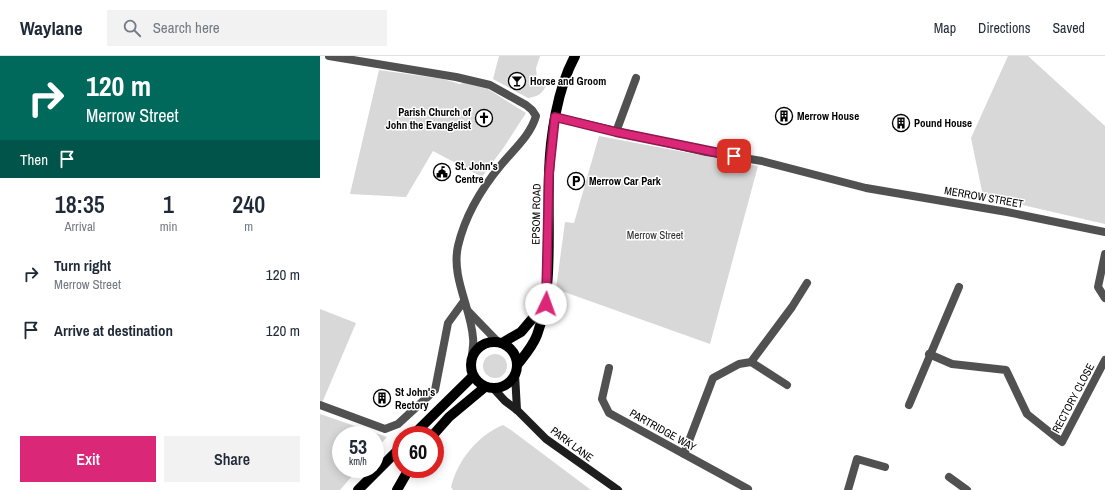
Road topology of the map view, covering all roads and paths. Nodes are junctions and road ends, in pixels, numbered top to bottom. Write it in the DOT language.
graph roads {
  1 [pos="328,56"];
  2 [pos="574,56"];
  3 [pos="636,78"];
  4 [pos="555,117"];
  5 [pos="616,132"];
  6 [pos="1105,232"];
  7 [pos="1105,254"];
  8 [pos="807,283"];
  9 [pos="959,288"];
  10 [pos="1105,298"];
  11 [pos="464,301"];
  12 [pos="546,304"];
  13 [pos="468,310"];
  14 [pos="500,343"];
  15 [pos="930,354"];
  16 [pos="472,357"];
  17 [pos="1105,360"];
  18 [pos="751,362"];
  19 [pos="609,368"];
  20 [pos="516,369"];
  21 [pos="473,376"];
  22 [pos="787,385"];
  23 [pos="490,388"];
  24 [pos="320,405"];
  25 [pos="909,405"];
  26 [pos="517,410"];
  27 [pos="422,426"];
  28 [pos="442,426"];
  29 [pos="684,454"];
  30 [pos="392,456"];
  31 [pos="885,467"];
  32 [pos="948,477"];
  33 [pos="404,478"];
  34 [pos="358,490"];
  35 [pos="397,490"];
  36 [pos="618,490"];
  37 [pos="748,490"];
  38 [pos="848,490"];
  39 [pos="966,490"];
  1 -- 11 [label="street"];
  2 -- 4 [label="main road, EPSOM ROAD"];
  3 -- 5 [label="street"];
  4 -- 5 [label="street, MERROW STREET"];
  4 -- 12 [label="main road, EPSOM ROAD"];
  5 -- 6 [label="street, MERROW STREET"];
  7 -- 10 [label="street"];
  8 -- 18 [label="street"];
  9 -- 15 [label="street"];
  11 -- 13 [label="street"];
  11 -- 24 [label="street"];
  12 -- 14 [label="main road"];
  12 -- 20 [label="main road, EPSOM ROAD"];
  13 -- 14 [label="street"];
  13 -- 16 [label="street"];
  14 -- 16 [label="main road"];
  14 -- 20 [label="main road"];
  15 -- 17 [label="street, RECTORY CLOSE"];
  15 -- 25 [label="street"];
  16 -- 21 [label="main road"];
  18 -- 22 [label="street"];
  18 -- 29 [label="street"];
  19 -- 29 [label="street, PARTRIDGE WAY"];
  20 -- 23 [label="main road"];
  20 -- 26 [label="main road"];
  21 -- 23 [label="main road"];
  21 -- 27 [label="main road"];
  23 -- 26 [label="main road, PARK LANE"];
  23 -- 28 [label="main road"];
  26 -- 36 [label="main road, PARK LANE"];
  29 -- 37 [label="street, PARTRIDGE WAY"];
  30 -- 34 [label="main road"];
  31 -- 38 [label="street"];
  32 -- 39 [label="street"];
  33 -- 35 [label="main road"];
}
